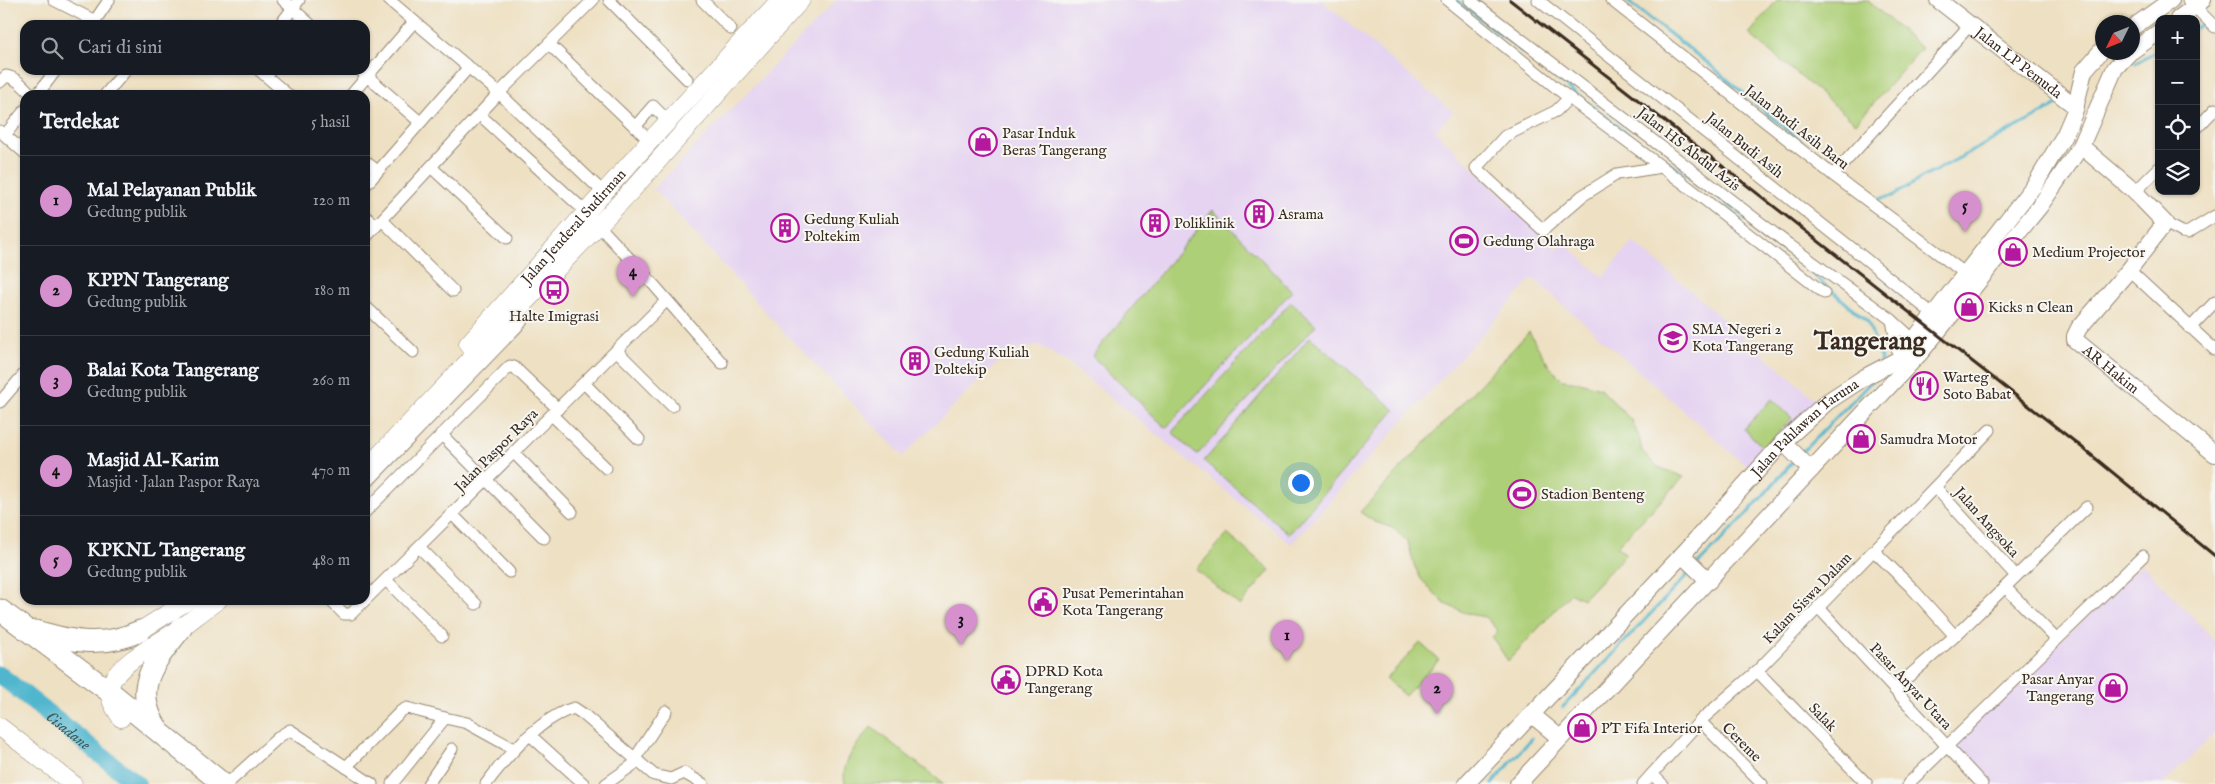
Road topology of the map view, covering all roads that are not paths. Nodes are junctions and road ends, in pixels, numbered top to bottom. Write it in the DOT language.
graph roads {
  1 [pos="54,0"];
  2 [pos="108,0"];
  3 [pos="283,0"];
  4 [pos="389,0"];
  5 [pos="593,0"];
  6 [pos="609,0"];
  7 [pos="702,0"];
  8 [pos="780,0"];
  9 [pos="801,0"];
  10 [pos="1447,0"];
  11 [pos="1469,0"];
  12 [pos="1538,0"];
  13 [pos="1611,0"];
  14 [pos="1938,0"];
  15 [pos="2171,0"];
  16 [pos="296,4"];
  17 [pos="2198,6"];
  18 [pos="1459,9"];
  19 [pos="1477,15"];
  20 [pos="2184,15"];
  21 [pos="88,20"];
  22 [pos="95,20"];
  23 [pos="284,20"];
  24 [pos="307,20"];
  25 [pos="414,22"];
  26 [pos="2140,22"];
  27 [pos="1970,25"];
  28 [pos="2215,27"];
  29 [pos="731,29"];
  30 [pos="2155,35"];
  31 [pos="549,44"];
  32 [pos="2140,46"];
  33 [pos="2095,57"];
  34 [pos="2123,60"];
  35 [pos="370,67"];
  36 [pos="469,67"];
  37 [pos="52,75"];
  38 [pos="122,75"];
  39 [pos="265,75"];
  40 [pos="363,75"];
  41 [pos="366,75"];
  42 [pos="687,79"];
  43 [pos="0,82"];
  44 [pos="27,90"];
  45 [pos="40,90"];
  46 [pos="109,90"];
  47 [pos="282,90"];
  48 [pos="354,90"];
  49 [pos="499,93"];
  50 [pos="1568,98"];
  51 [pos="2076,103"];
  52 [pos="2215,109"];
  53 [pos="20,115"];
  54 [pos="480,115"];
  55 [pos="668,121"];
  56 [pos="420,122"];
  57 [pos="2200,125"];
  58 [pos="635,127"];
  59 [pos="2,133"];
  60 [pos="650,141"];
  61 [pos="2081,146"];
  62 [pos="20,149"];
  63 [pos="370,165"];
  64 [pos="431,166"];
  65 [pos="1662,167"];
  66 [pos="377,171"];
  67 [pos="1836,172"];
  68 [pos="2155,172"];
  69 [pos="1694,173"];
  70 [pos="370,180"];
  71 [pos="1682,182"];
  72 [pos="2136,192"];
  73 [pos="604,193"];
  74 [pos="586,212"];
  75 [pos="2215,216"];
  76 [pos="370,218"];
  77 [pos="379,223"];
  78 [pos="2166,223"];
  79 [pos="598,225"];
  80 [pos="370,233"];
  81 [pos="507,238"];
  82 [pos="1788,244"];
  83 [pos="1764,248"];
  84 [pos="2129,270"];
  85 [pos="550,274"];
  86 [pos="1966,274"];
  87 [pos="454,291"];
  88 [pos="1824,294"];
  89 [pos="666,301"];
  90 [pos="2215,302"];
  91 [pos="370,311"];
  92 [pos="1934,315"];
  93 [pos="1892,320"];
  94 [pos="2190,328"];
  95 [pos="1914,340"];
  96 [pos="2215,350"];
  97 [pos="617,351"];
  98 [pos="413,352"];
  99 [pos="1896,361"];
  100 [pos="722,363"];
  101 [pos="20,379"];
  102 [pos="584,383"];
  103 [pos="0,402"];
  104 [pos="672,406"];
  105 [pos="555,412"];
  106 [pos="1990,430"];
  107 [pos="441,434"];
  108 [pos="640,439"];
  109 [pos="1786,445"];
  110 [pos="370,449"];
  111 [pos="514,453"];
  112 [pos="2215,454"];
  113 [pos="370,465"];
  114 [pos="606,468"];
  115 [pos="1809,468"];
  116 [pos="370,477"];
  117 [pos="487,480"];
  118 [pos="1936,488"];
  119 [pos="370,507"];
  120 [pos="2086,508"];
  121 [pos="572,512"];
  122 [pos="452,514"];
  123 [pos="544,538"];
  124 [pos="419,547"];
  125 [pos="1874,551"];
  126 [pos="2143,556"];
  127 [pos="1684,558"];
  128 [pos="509,572"];
  129 [pos="2016,576"];
  130 [pos="1706,578"];
  131 [pos="386,580"];
  132 [pos="2006,587"];
  133 [pos="370,596"];
  134 [pos="476,604"];
  135 [pos="181,605"];
  136 [pos="211,605"];
  137 [pos="335,605"];
  138 [pos="360,605"];
  139 [pos="1818,607"];
  140 [pos="0,610"];
  141 [pos="0,626"];
  142 [pos="21,626"];
  143 [pos="182,627"];
  144 [pos="140,631"];
  145 [pos="442,636"];
  146 [pos="1955,636"];
  147 [pos="2056,639"];
  148 [pos="1757,671"];
  149 [pos="1894,689"];
  150 [pos="110,692"];
  151 [pos="666,711"];
  152 [pos="1530,714"];
  153 [pos="121,718"];
  154 [pos="445,718"];
  155 [pos="1700,722"];
  156 [pos="1,731"];
  157 [pos="160,733"];
  158 [pos="530,735"];
  159 [pos="1560,738"];
  160 [pos="1946,746"];
  161 [pos="452,749"];
  162 [pos="514,749"];
  163 [pos="635,761"];
  164 [pos="346,767"];
  165 [pos="1652,774"];
  166 [pos="73,784"];
  167 [pos="204,784"];
  168 [pos="223,784"];
  169 [pos="228,784"];
  170 [pos="372,784"];
  171 [pos="392,784"];
  172 [pos="428,784"];
  173 [pos="486,784"];
  174 [pos="584,784"];
  175 [pos="606,784"];
  176 [pos="702,784"];
  177 [pos="1466,784"];
  178 [pos="1518,784"];
  179 [pos="1643,784"];
  180 [pos="1662,784"];
  181 [pos="1762,784"];
  182 [pos="1867,784"];
  183 [pos="1908,784"];
  184 [pos="1982,784"];
  1 -- 21 [label="street"];
  2 -- 22 [label="street"];
  3 -- 16 [label="street"];
  4 -- 25 [label="street"];
  5 -- 31 [label="street"];
  6 -- 42 [label="street"];
  7 -- 29 [label="street"];
  8 -- 55 [label="main road, Jalan Jenderal Sudirman"];
  9 -- 79 [label="main road, Jalan Jenderal Sudirman"];
  10 -- 18 [label="street"];
  11 -- 18 [label="street"];
  11 -- 19 [label="street, Jalan HS Abdul Azis"];
  12 -- 92 [label="street, Jalan Budi Asih"];
  13 -- 67 [label="street, Jalan Budi Asih Baru"];
  14 -- 27 [label="main road, Jalan LP Pemuda"];
  15 -- 26 [label="main road"];
  16 -- 23 [label="street"];
  16 -- 24 [label="street"];
  17 -- 20 [label="main road"];
  17 -- 28 [label="street"];
  18 -- 19 [label="street"];
  19 -- 50 [label="street"];
  19 -- 69 [label="street, Jalan HS Abdul Azis"];
  25 -- 35 [label="street"];
  25 -- 36 [label="street"];
  27 -- 51 [label="main road, Jalan LP Pemuda"];
  27 -- 67 [label="street"];
  30 -- 32 [label="main road, Jalan Pahlawan Taruna"];
  31 -- 49 [label="street"];
  31 -- 58 [label="street"];
  33 -- 51 [label="main road, Jalan Pahlawan Taruna"];
  34 -- 61 [label="main road, Jalan Pahlawan Taruna"];
  36 -- 49 [label="street"];
  36 -- 56 [label="street"];
  37 -- 45 [label="street"];
  38 -- 46 [label="street"];
  39 -- 47 [label="street"];
  40 -- 48 [label="street"];
  41 -- 56 [label="street"];
  43 -- 44 [label="street"];
  49 -- 54 [label="street"];
  49 -- 73 [label="street"];
  50 -- 65 [label="street"];
  50 -- 65 [label="street"];
  51 -- 86 [label="main road, Jalan Pahlawan Taruna"];
  52 -- 57 [label="street"];
  53 -- 59 [label="street"];
  54 -- 64 [label="street"];
  54 -- 74 [label="street"];
  55 -- 58 [label="street"];
  55 -- 60 [label="main road, Jalan Jenderal Sudirman"];
  56 -- 66 [label="street"];
  58 -- 60 [label="street"];
  59 -- 62 [label="street"];
  60 -- 73 [label="main road, Jalan Jenderal Sudirman"];
  61 -- 72 [label="main road"];
  61 -- 115 [label="main road, Jalan Pahlawan Taruna"];
  63 -- 66 [label="street"];
  64 -- 77 [label="street"];
  64 -- 81 [label="street"];
  65 -- 71 [label="street"];
  66 -- 70 [label="street"];
  67 -- 86 [label="street, Jalan Budi Asih Baru"];
  68 -- 72 [label="street"];
  69 -- 71 [label="street"];
  69 -- 82 [label="street, Jalan HS Abdul Azis"];
  71 -- 83 [label="street"];
  72 -- 78 [label="main road"];
  73 -- 74 [label="main road, Jalan Jenderal Sudirman"];
  74 -- 79 [label="street"];
  74 -- 110 [label="main road, Jalan Jenderal Sudirman"];
  75 -- 78 [label="street"];
  76 -- 77 [label="street"];
  77 -- 80 [label="street"];
  77 -- 87 [label="street"];
  78 -- 84 [label="main road, AR Hakim"];
  79 -- 85 [label="main road, Jalan Jenderal Sudirman"];
  79 -- 89 [label="street"];
  82 -- 83 [label="street"];
  82 -- 93 [label="street, Jalan HS Abdul Azis"];
  83 -- 88 [label="street"];
  84 -- 94 [label="street"];
  84 -- 112 [label="main road, AR Hakim"];
  85 -- 113 [label="main road, Jalan Jenderal Sudirman"];
  85 -- 116 [label="main road, Jalan Jenderal Sudirman"];
  86 -- 92 [label="main road, Jalan Pahlawan Taruna"];
  89 -- 97 [label="street, Jalan Paspor Raya"];
  89 -- 100 [label="street"];
  90 -- 94 [label="street"];
  91 -- 98 [label="street"];
  92 -- 95 [label="main road, Jalan Pahlawan Taruna"];
  93 -- 95 [label="street, Jalan HS Abdul Azis"];
  93 -- 99 [label="street"];
  94 -- 96 [label="street"];
  95 -- 99 [label="main road, Jalan Pahlawan Taruna"];
  97 -- 102 [label="street, Jalan Paspor Raya"];
  97 -- 104 [label="street"];
  99 -- 109 [label="main road, Jalan Pahlawan Taruna"];
  101 -- 103 [label="street"];
  102 -- 105 [label="street, Jalan Paspor Raya"];
  102 -- 108 [label="street"];
  105 -- 107 [label="street"];
  105 -- 111 [label="street, Jalan Paspor Raya"];
  105 -- 114 [label="street"];
  106 -- 118 [label="street, Kalam Siswa Dalam"];
  107 -- 117 [label="street"];
  107 -- 119 [label="street"];
  109 -- 115 [label="main road"];
  109 -- 127 [label="main road, Jalan Pahlawan Taruna"];
  111 -- 117 [label="street, Jalan Paspor Raya"];
  111 -- 121 [label="street"];
  115 -- 130 [label="main road, Jalan Pahlawan Taruna"];
  117 -- 122 [label="street, Jalan Paspor Raya"];
  117 -- 123 [label="street"];
  118 -- 125 [label="street, Kalam Siswa Dalam"];
  118 -- 129 [label="street, Jalan Angsoka"];
  120 -- 129 [label="street"];
  122 -- 124 [label="street, Jalan Paspor Raya"];
  122 -- 128 [label="street"];
  124 -- 131 [label="street, Jalan Paspor Raya"];
  124 -- 134 [label="street"];
  125 -- 139 [label="street, Kalam Siswa Dalam"];
  125 -- 146 [label="street"];
  126 -- 147 [label="street"];
  127 -- 130 [label="main road"];
  127 -- 152 [label="main road, Jalan Pahlawan Taruna"];
  129 -- 132 [label="street"];
  130 -- 159 [label="main road, Jalan Pahlawan Taruna"];
  131 -- 133 [label="street, Jalan Paspor Raya"];
  131 -- 145 [label="street"];
  132 -- 146 [label="street"];
  132 -- 147 [label="street"];
  135 -- 144 [label="main road"];
  136 -- 143 [label="main road"];
  137 -- 138 [label="street, Jalan Paspor Raya"];
  139 -- 148 [label="street, Kalam Siswa Dalam"];
  139 -- 149 [label="street, Pasar Anyar Utara"];
  140 -- 142 [label="highway"];
  141 -- 153 [label="highway"];
  142 -- 144 [label="highway"];
  142 -- 150 [label="highway"];
  143 -- 150 [label="main road"];
  143 -- 157 [label="highway"];
  146 -- 149 [label="street"];
  147 -- 160 [label="street"];
  148 -- 155 [label="street, Kalam Siswa Dalam"];
  148 -- 182 [label="street, Salak"];
  149 -- 160 [label="street, Pasar Anyar Utara"];
  150 -- 153 [label="main road"];
  150 -- 157 [label="highway"];
  151 -- 163 [label="street"];
  152 -- 159 [label="main road"];
  152 -- 177 [label="main road, Jalan Pahlawan Taruna"];
  153 -- 167 [label="highway"];
  154 -- 162 [label="street"];
  154 -- 164 [label="street"];
  154 -- 171 [label="street"];
  155 -- 165 [label="street, Kalam Siswa Dalam"];
  155 -- 181 [label="street, Cereme"];
  156 -- 166 [label="main road"];
  157 -- 168 [label="highway"];
  158 -- 162 [label="street"];
  158 -- 163 [label="street"];
  158 -- 174 [label="street"];
  159 -- 178 [label="main road, Jalan Pahlawan Taruna"];
  160 -- 183 [label="street"];
  160 -- 184 [label="street, Pasar Anyar Utara"];
  161 -- 172 [label="street"];
  162 -- 173 [label="street"];
  163 -- 175 [label="street"];
  163 -- 176 [label="street"];
  164 -- 169 [label="street"];
  164 -- 170 [label="street"];
  165 -- 179 [label="street, Kalam Siswa Dalam"];
  165 -- 180 [label="street"];
}
